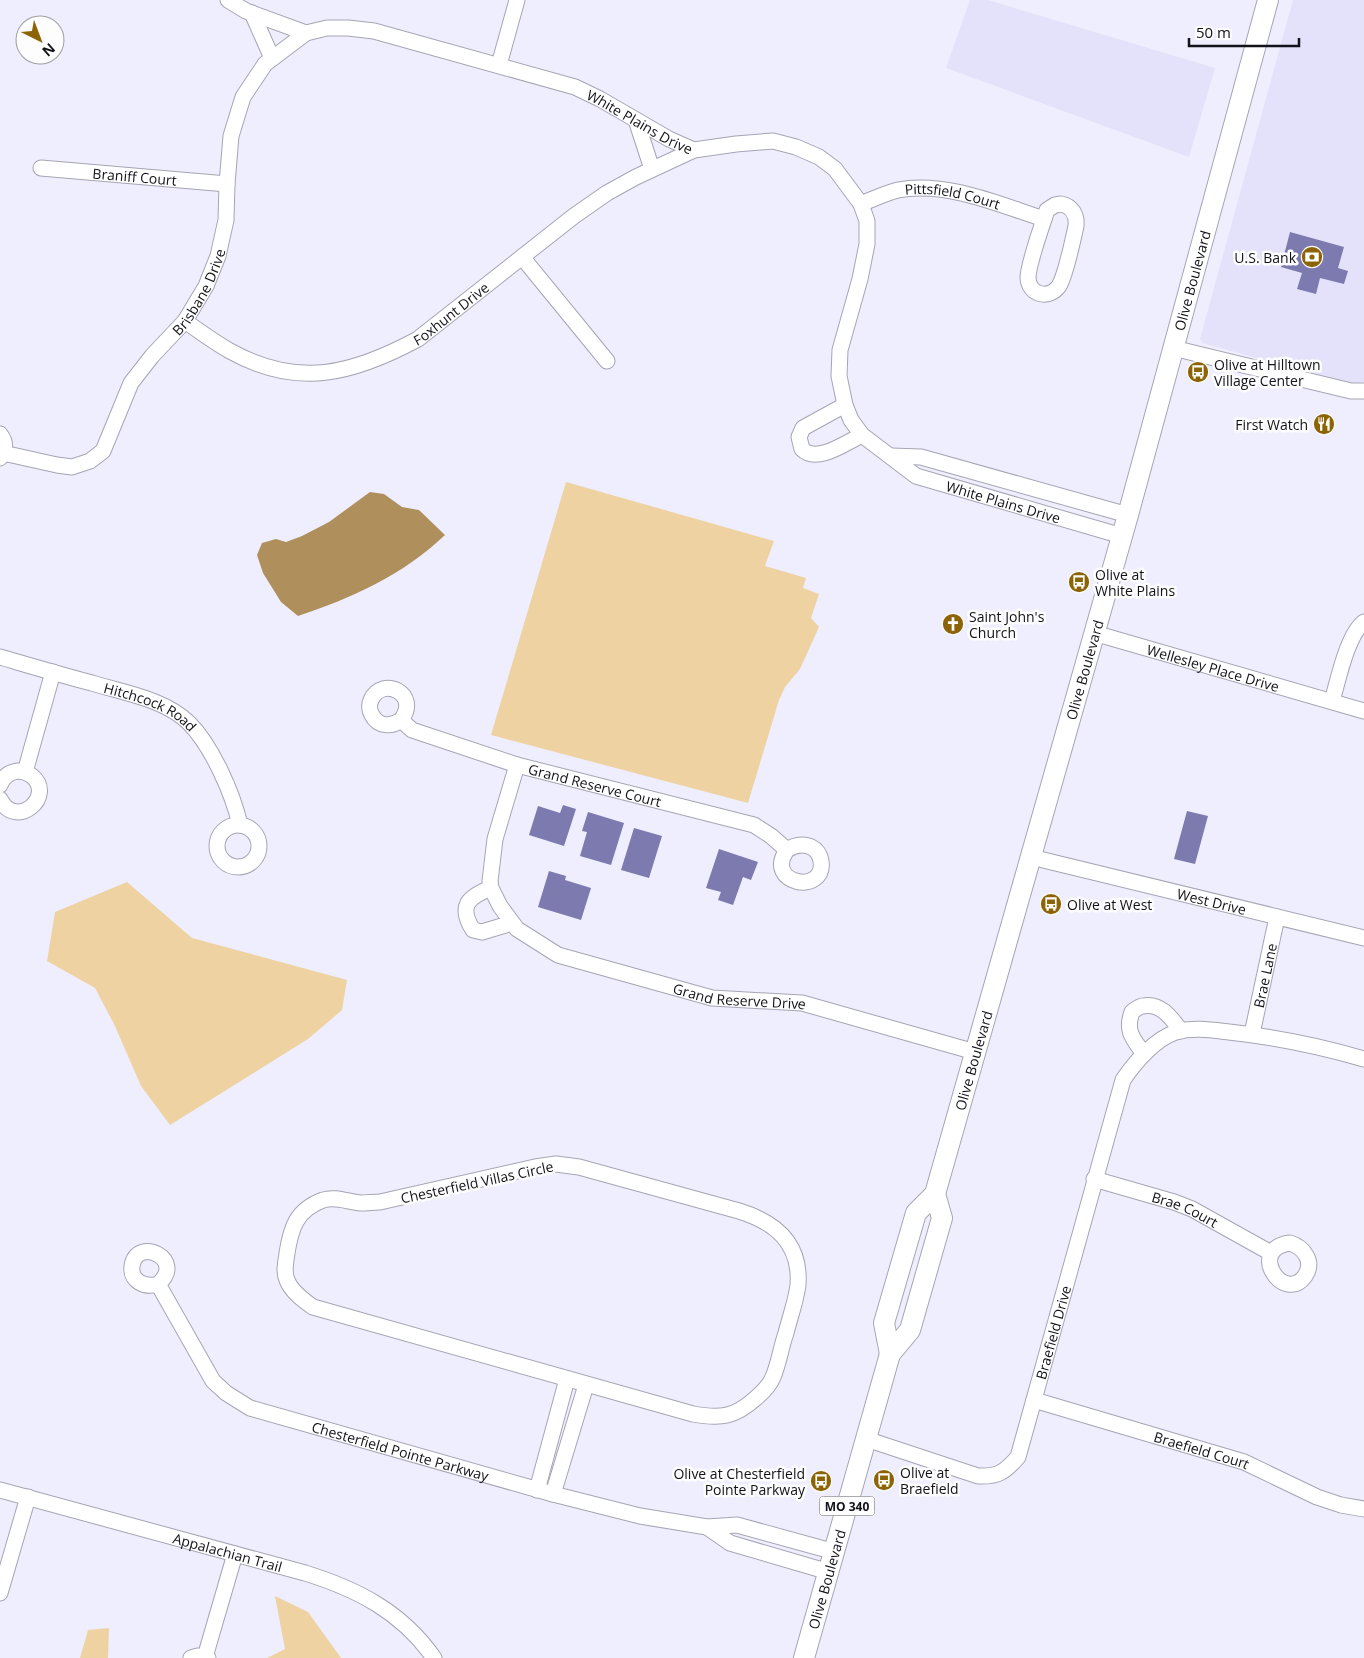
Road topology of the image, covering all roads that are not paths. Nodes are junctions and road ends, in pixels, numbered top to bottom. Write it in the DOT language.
graph roads {
  1 [pos="228,0"];
  2 [pos="517,0"];
  3 [pos="1268,0"];
  4 [pos="252,13"];
  5 [pos="306,33"];
  6 [pos="272,58"];
  7 [pos="498,64"];
  8 [pos="636,120"];
  9 [pos="694,150"];
  10 [pos="41,168"];
  11 [pos="652,169"];
  12 [pos="227,184"];
  13 [pos="862,204"];
  14 [pos="1044,219"];
  15 [pos="522,257"];
  16 [pos="184,321"];
  17 [pos="1173,348"];
  18 [pos="607,361"];
  19 [pos="1364,392"];
  20 [pos="846,405"];
  21 [pos="0,434"];
  22 [pos="862,434"];
  23 [pos="2,456"];
  24 [pos="891,456"];
  25 [pos="1128,515"];
  26 [pos="1122,536"];
  27 [pos="1364,622"];
  28 [pos="1094,633"];
  29 [pos="0,657"];
  30 [pos="53,672"];
  31 [pos="1332,701"];
  32 [pos="1364,711"];
  33 [pos="401,720"];
  34 [pos="517,765"];
  35 [pos="25,772"];
  36 [pos="0,785"];
  37 [pos="0,799"];
  38 [pos="240,825"];
  39 [pos="787,850"];
  40 [pos="1031,857"];
  41 [pos="491,888"];
  42 [pos="1276,918"];
  43 [pos="512,923"];
  44 [pos="1364,938"];
  45 [pos="1181,1031"];
  46 [pos="1252,1034"];
  47 [pos="976,1052"];
  48 [pos="1144,1054"];
  49 [pos="1364,1059"];
  50 [pos="1094,1179"];
  51 [pos="935,1194"];
  52 [pos="1271,1254"];
  53 [pos="158,1284"];
  54 [pos="890,1354"];
  55 [pos="567,1379"];
  56 [pos="586,1385"];
  57 [pos="1034,1400"];
  58 [pos="866,1439"];
  59 [pos="0,1490"];
  60 [pos="538,1490"];
  61 [pos="553,1494"];
  62 [pos="28,1497"];
  63 [pos="1364,1509"];
  64 [pos="707,1526"];
  65 [pos="835,1552"];
  66 [pos="235,1554"];
  67 [pos="829,1572"];
  68 [pos="0,1593"];
  69 [pos="201,1658"];
  70 [pos="434,1658"];
  71 [pos="804,1658"];
  1 -- 4 [label="street"];
  2 -- 7 [label="street"];
  3 -- 17 [label="main road, Olive Boulevard / MO 340"];
  4 -- 5 [label="street"];
  4 -- 6 [label="street"];
  5 -- 6 [label="street, Brisbane Drive"];
  5 -- 7 [label="street, White Plains Drive"];
  6 -- 12 [label="street, Brisbane Drive"];
  7 -- 8 [label="street, White Plains Drive"];
  8 -- 9 [label="street, White Plains Drive"];
  8 -- 11 [label="street"];
  9 -- 11 [label="street, Foxhunt Drive"];
  9 -- 13 [label="street, White Plains Drive"];
  10 -- 12 [label="street, Braniff Court"];
  11 -- 15 [label="street, Foxhunt Drive"];
  12 -- 16 [label="street, Brisbane Drive"];
  13 -- 14 [label="street, Pittsfield Court"];
  13 -- 20 [label="street, White Plains Drive"];
  14 -- 14 [label="street"];
  15 -- 16 [label="street, Foxhunt Drive"];
  15 -- 18 [label="street"];
  16 -- 23 [label="street, Brisbane Drive"];
  17 -- 19 [label="street"];
  17 -- 25 [label="main road, Olive Boulevard / MO 340"];
  20 -- 22 [label="street, White Plains Drive"];
  20 -- 22 [label="street"];
  21 -- 23 [label="street, Brisbane Drive"];
  22 -- 24 [label="street, White Plains Drive"];
  24 -- 25 [label="street, White Plains Drive"];
  24 -- 26 [label="street, White Plains Drive"];
  25 -- 26 [label="main road, Olive Boulevard / MO 340"];
  26 -- 28 [label="main road, Olive Boulevard / MO 340"];
  27 -- 31 [label="street"];
  28 -- 31 [label="street, Wellesley Place Drive"];
  28 -- 40 [label="main road, Olive Boulevard / MO 340"];
  29 -- 30 [label="street, Hitchcock Road"];
  30 -- 35 [label="street"];
  30 -- 38 [label="street, Hitchcock Road"];
  31 -- 32 [label="street, Wellesley Place Drive"];
  33 -- 34 [label="street, Grand Reserve Court"];
  34 -- 39 [label="street, Grand Reserve Court"];
  34 -- 41 [label="street"];
  35 -- 36 [label="street"];
  35 -- 37 [label="street"];
  40 -- 42 [label="street, West Drive"];
  40 -- 47 [label="main road, Olive Boulevard / MO 340"];
  41 -- 43 [label="street, Grand Reserve Drive"];
  41 -- 43 [label="street"];
  42 -- 44 [label="street, West Drive"];
  42 -- 46 [label="street, Brae Lane"];
  43 -- 47 [label="street, Grand Reserve Drive"];
  45 -- 46 [label="street, Braefield Drive"];
  45 -- 48 [label="street, Braefield Drive"];
  45 -- 48 [label="street"];
  46 -- 49 [label="street, Braefield Drive"];
  47 -- 51 [label="main road, Olive Boulevard / MO 340"];
  48 -- 50 [label="street, Braefield Drive"];
  50 -- 52 [label="street, Brae Court"];
  50 -- 57 [label="street, Braefield Drive"];
  51 -- 54 [label="main road, Olive Boulevard / MO 340"];
  51 -- 54 [label="main road, Olive Boulevard / MO 340"];
  53 -- 60 [label="street, Chesterfield Pointe Parkway"];
  54 -- 58 [label="main road, Olive Boulevard / MO 340"];
  55 -- 56 [label="street, Chesterfield Villas Circle"];
  55 -- 56 [label="street, Chesterfield Villas Circle"];
  55 -- 60 [label="street"];
  56 -- 61 [label="street"];
  57 -- 58 [label="street, Braefield Drive"];
  57 -- 63 [label="street, Braefield Court"];
  58 -- 65 [label="main road, Olive Boulevard / MO 340"];
  59 -- 62 [label="street, Appalachian Trail"];
  60 -- 61 [label="street, Chesterfield Pointe Parkway"];
  61 -- 64 [label="street, Chesterfield Pointe Parkway"];
  62 -- 66 [label="street, Appalachian Trail"];
  62 -- 68 [label="street"];
  64 -- 65 [label="street, Chesterfield Pointe Parkway"];
  64 -- 67 [label="street, Chesterfield Pointe Parkway"];
  65 -- 67 [label="main road, Olive Boulevard / MO 340"];
  66 -- 69 [label="street"];
  66 -- 70 [label="street, Appalachian Trail"];
  67 -- 71 [label="main road, Olive Boulevard / MO 340"];
}
